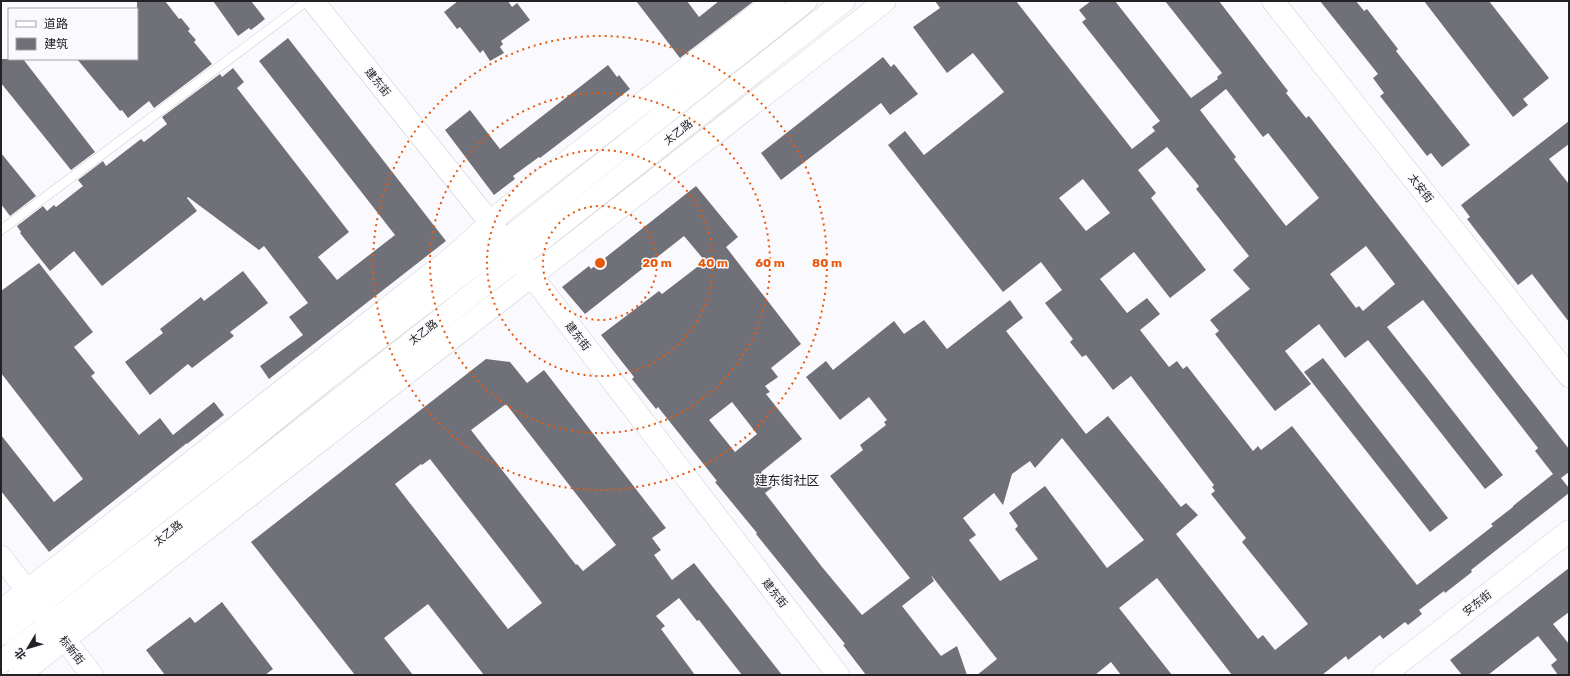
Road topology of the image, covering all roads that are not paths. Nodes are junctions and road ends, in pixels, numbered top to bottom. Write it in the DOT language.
graph roads {
  1 [pos="307,1"];
  2 [pos="314,1"];
  3 [pos="774,1"];
  4 [pos="806,1"];
  5 [pos="844,1"];
  6 [pos="885,1"];
  7 [pos="1273,1"];
  8 [pos="490,223"];
  9 [pos="1,230"];
  10 [pos="511,250"];
  11 [pos="532,276"];
  12 [pos="1569,376"];
  13 [pos="1569,531"];
  14 [pos="1,557"];
  15 [pos="32,598"];
  16 [pos="1,611"];
  17 [pos="51,623"];
  18 [pos="1,634"];
  19 [pos="64,640"];
  20 [pos="1,662"];
  21 [pos="19,675"];
  22 [pos="92,675"];
  23 [pos="838,675"];
  24 [pos="1384,675"];
  1 -- 9 [label="lane"];
  2 -- 8 [label="main road, 建东街"];
  3 -- 8 [label="main road"];
  4 -- 10 [label="main road, 太乙路"];
  5 -- 10 [label="main road, 太乙路"];
  6 -- 11 [label="main road"];
  7 -- 12 [label="main road, 太安街"];
  8 -- 10 [label="main road, 建东街"];
  8 -- 15 [label="main road"];
  10 -- 11 [label="main road, 建东街"];
  10 -- 15 [label="main road, 太乙路"];
  10 -- 17 [label="main road, 太乙路"];
  11 -- 19 [label="main road"];
  11 -- 23 [label="main road, 建东街"];
  13 -- 24 [label="main road, 安东街"];
  14 -- 15 [label="main road, 标新街"];
  15 -- 16 [label="main road"];
  15 -- 17 [label="main road, 标新街"];
  15 -- 18 [label="main road, 太乙路"];
  17 -- 19 [label="main road, 标新街"];
  17 -- 20 [label="main road, 太乙路"];
  19 -- 21 [label="main road"];
  19 -- 22 [label="main road, 标新街"];
}
